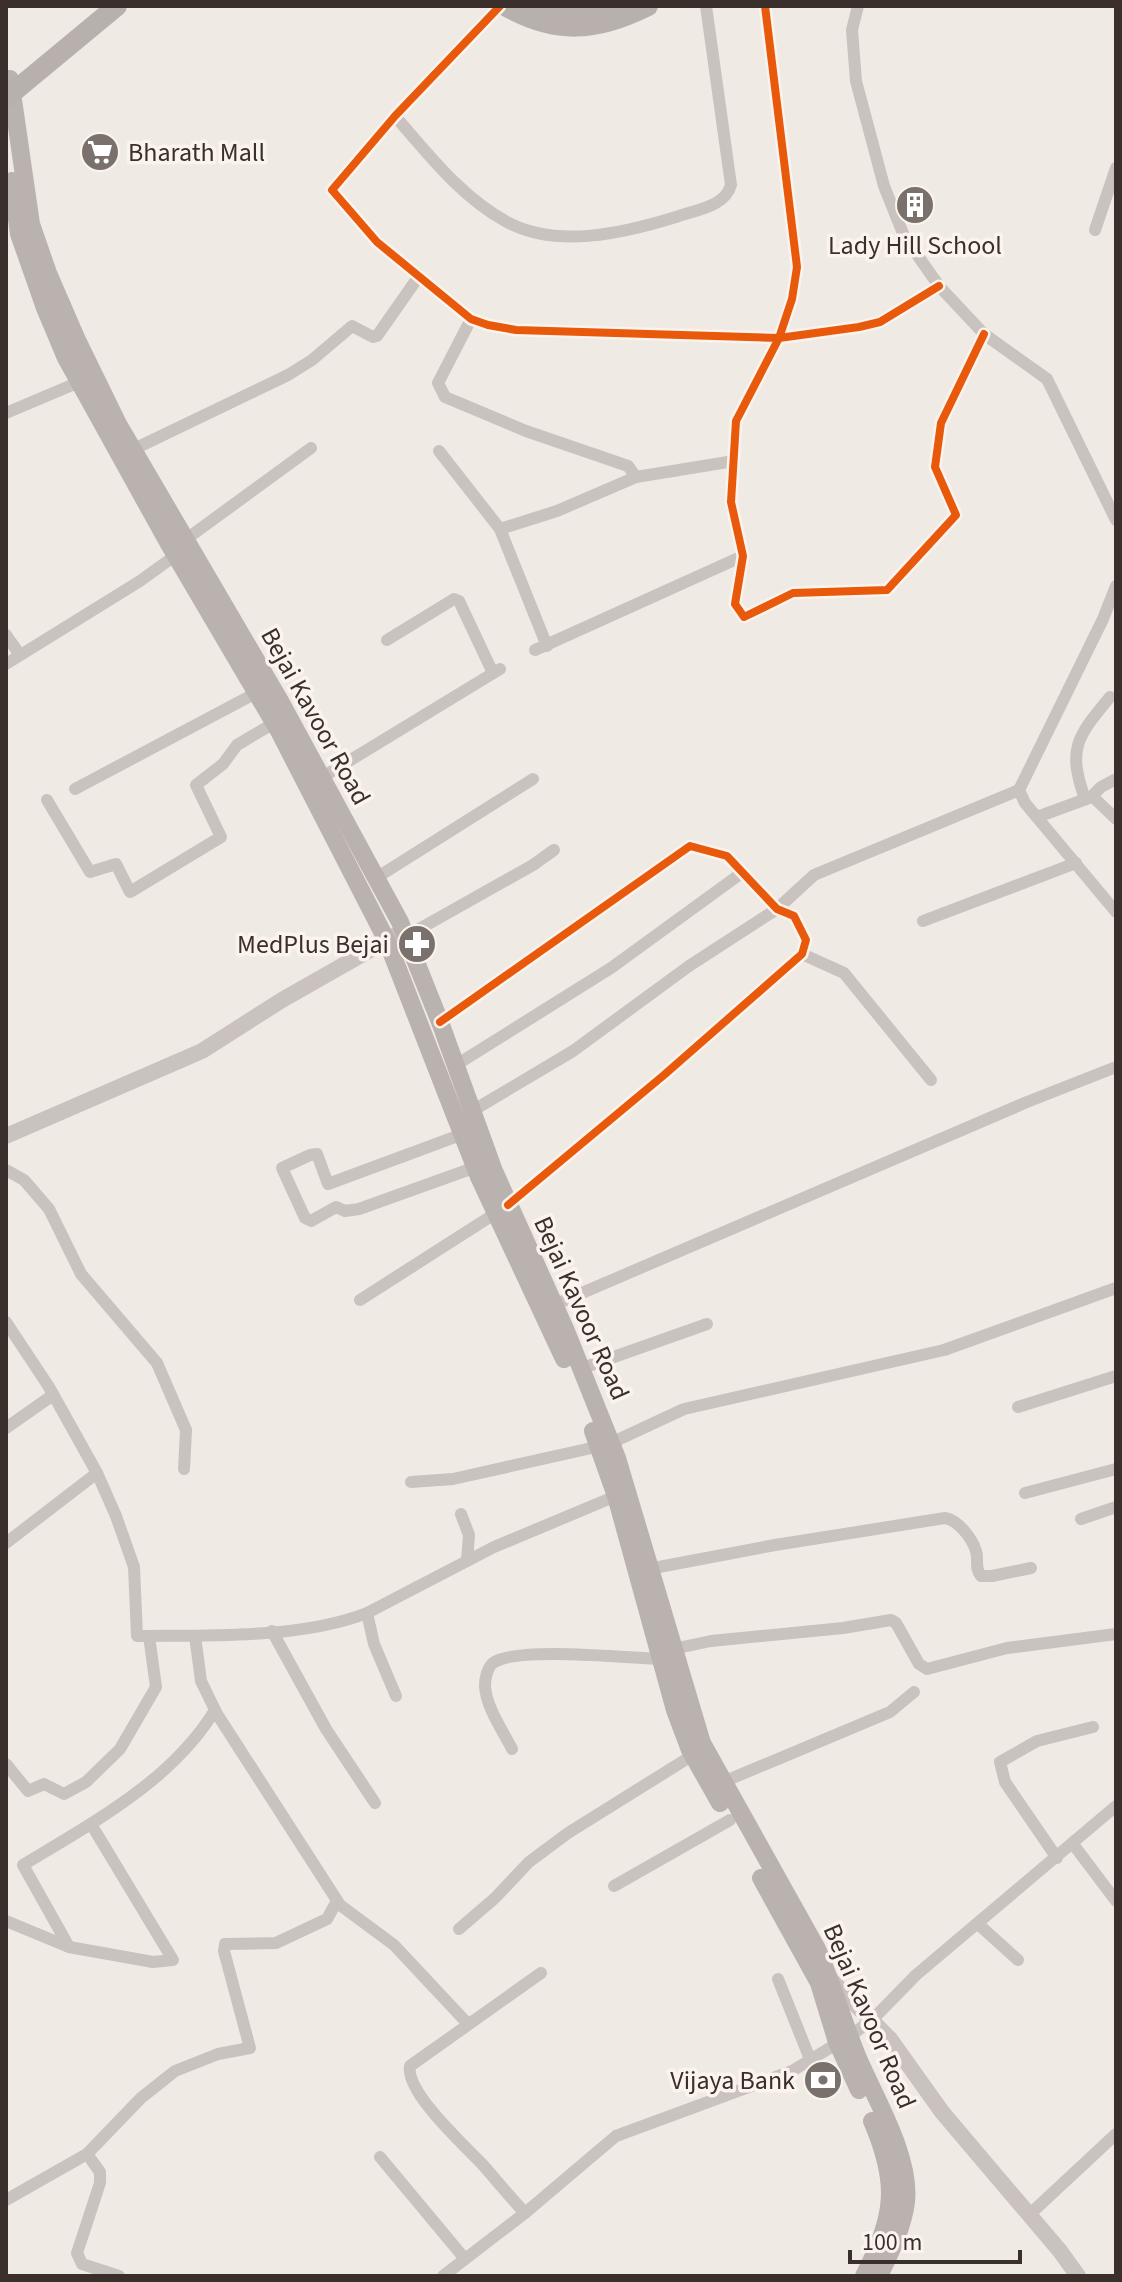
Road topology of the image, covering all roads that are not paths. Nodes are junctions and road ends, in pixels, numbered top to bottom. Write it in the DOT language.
graph roads {
  1 [pos="94,6"];
  2 [pos="117,6"];
  3 [pos="503,6"];
  4 [pos="541,6"];
  5 [pos="615,6"];
  6 [pos="648,6"];
  7 [pos="706,6"];
  8 [pos="765,6"];
  9 [pos="858,6"];
  10 [pos="575,9"];
  11 [pos="8,85"];
  12 [pos="395,116"];
  13 [pos="6,130"];
  14 [pos="1116,168"];
  15 [pos="1095,230"];
  16 [pos="419,276"];
  17 [pos="939,286"];
  18 [pos="471,319"];
  19 [pos="984,334"];
  20 [pos="779,338"];
  21 [pos="87,378"];
  22 [pos="6,413"];
  23 [pos="311,448"];
  24 [pos="132,450"];
  25 [pos="439,451"];
  26 [pos="734,461"];
  27 [pos="636,477"];
  28 [pos="1116,520"];
  29 [pos="500,529"];
  30 [pos="180,548"];
  31 [pos="743,556"];
  32 [pos="1116,586"];
  33 [pos="6,635"];
  34 [pos="387,640"];
  35 [pos="20,655"];
  36 [pos="6,664"];
  37 [pos="256,693"];
  38 [pos="1110,697"];
  39 [pos="274,723"];
  40 [pos="321,778"];
  41 [pos="533,779"];
  42 [pos="1116,779"];
  43 [pos="75,789"];
  44 [pos="1019,790"];
  45 [pos="1088,798"];
  46 [pos="47,800"];
  47 [pos="1037,817"];
  48 [pos="1116,819"];
  49 [pos="554,850"];
  50 [pos="1076,863"];
  51 [pos="743,872"];
  52 [pos="376,878"];
  53 [pos="777,909"];
  54 [pos="1116,912"];
  55 [pos="923,921"];
  56 [pos="398,936"];
  57 [pos="802,954"];
  58 [pos="440,1022"];
  59 [pos="456,1065"];
  60 [pos="1116,1067"];
  61 [pos="931,1080"];
  62 [pos="472,1111"];
  63 [pos="463,1134"];
  64 [pos="6,1136"];
  65 [pos="476,1167"];
  66 [pos="6,1170"];
  67 [pos="328,1184"];
  68 [pos="336,1207"];
  69 [pos="498,1211"];
  70 [pos="1116,1288"];
  71 [pos="360,1300"];
  72 [pos="554,1305"];
  73 [pos="6,1322"];
  74 [pos="707,1324"];
  75 [pos="580,1369"];
  76 [pos="1116,1376"];
  77 [pos="53,1395"];
  78 [pos="1018,1407"];
  79 [pos="6,1428"];
  80 [pos="606,1448"];
  81 [pos="184,1469"];
  82 [pos="1116,1469"];
  83 [pos="97,1473"];
  84 [pos="411,1482"];
  85 [pos="1025,1493"];
  86 [pos="616,1496"];
  87 [pos="1116,1507"];
  88 [pos="461,1514"];
  89 [pos="1081,1519"];
  90 [pos="6,1543"];
  91 [pos="467,1561"];
  92 [pos="1031,1568"];
  93 [pos="643,1570"];
  94 [pos="367,1613"];
  95 [pos="272,1631"];
  96 [pos="1116,1634"];
  97 [pos="149,1636"];
  98 [pos="195,1636"];
  99 [pos="666,1654"];
  100 [pos="914,1692"];
  101 [pos="396,1696"];
  102 [pos="215,1710"];
  103 [pos="1093,1727"];
  104 [pos="512,1749"];
  105 [pos="693,1755"];
  106 [pos="6,1764"];
  107 [pos="723,1782"];
  108 [pos="375,1803"];
  109 [pos="1116,1806"];
  110 [pos="730,1820"];
  111 [pos="91,1824"];
  112 [pos="1073,1844"];
  113 [pos="1057,1858"];
  114 [pos="614,1886"];
  115 [pos="337,1901"];
  116 [pos="1116,1901"];
  117 [pos="6,1921"];
  118 [pos="978,1924"];
  119 [pos="459,1929"];
  120 [pos="69,1947"];
  121 [pos="1018,1960"];
  122 [pos="541,1973"];
  123 [pos="778,1979"];
  124 [pos="825,1981"];
  125 [pos="871,2021"];
  126 [pos="468,2024"];
  127 [pos="844,2038"];
  128 [pos="810,2059"];
  129 [pos="1116,2134"];
  130 [pos="87,2154"];
  131 [pos="380,2157"];
  132 [pos="6,2200"];
  133 [pos="525,2213"];
  134 [pos="1029,2215"];
  135 [pos="465,2259"];
  136 [pos="119,2276"];
  137 [pos="443,2276"];
  138 [pos="864,2276"];
  139 [pos="879,2276"];
  140 [pos="1078,2276"];
  1 -- 11 [label="main road"];
  2 -- 11 [label="main road"];
  3 -- 6 [label="main road"];
  3 -- 12 [label="street"];
  4 -- 10 [label="main road"];
  5 -- 10 [label="main road"];
  7 -- 12 [label="street"];
  8 -- 20 [label="street"];
  9 -- 17 [label="street"];
  11 -- 21 [label="main road, Bejai Kavoor Road"];
  12 -- 16 [label="street"];
  13 -- 21 [label="main road, Bejai Kavoor Road"];
  14 -- 15 [label="street"];
  16 -- 18 [label="street"];
  16 -- 24 [label="street"];
  17 -- 19 [label="street"];
  17 -- 20 [label="street"];
  18 -- 20 [label="street"];
  18 -- 27 [label="street"];
  19 -- 28 [label="street"];
  19 -- 31 [label="street"];
  20 -- 26 [label="street"];
  21 -- 22 [label="street"];
  21 -- 24 [label="main road, Bejai Kavoor Road"];
  21 -- 30 [label="main road, Bejai Kavoor Road"];
  23 -- 30 [label="street"];
  24 -- 30 [label="main road, Bejai Kavoor Road"];
  25 -- 29 [label="street"];
  26 -- 27 [label="street"];
  26 -- 31 [label="street"];
  27 -- 29 [label="street"];
  29 -- 31 [label="street"];
  30 -- 35 [label="street"];
  30 -- 37 [label="main road, Bejai Kavoor Road"];
  30 -- 40 [label="main road, Bejai Kavoor Road"];
  32 -- 44 [label="street"];
  33 -- 35 [label="street"];
  34 -- 40 [label="street"];
  35 -- 36 [label="street"];
  37 -- 39 [label="main road, Bejai Kavoor Road"];
  37 -- 43 [label="street"];
  38 -- 45 [label="street"];
  39 -- 46 [label="street"];
  39 -- 56 [label="main road, Bejai Kavoor Road"];
  40 -- 52 [label="main road, Bejai Kavoor Road"];
  41 -- 52 [label="street"];
  42 -- 45 [label="street"];
  44 -- 47 [label="street"];
  44 -- 53 [label="street"];
  45 -- 47 [label="street"];
  45 -- 48 [label="street"];
  47 -- 50 [label="street"];
  49 -- 56 [label="street"];
  50 -- 54 [label="street"];
  50 -- 55 [label="street"];
  51 -- 53 [label="street"];
  51 -- 58 [label="street"];
  51 -- 59 [label="street"];
  52 -- 56 [label="main road, Bejai Kavoor Road"];
  53 -- 57 [label="street"];
  53 -- 62 [label="street"];
  56 -- 58 [label="main road, Bejai Kavoor Road"];
  56 -- 63 [label="main road, Bejai Kavoor Road"];
  56 -- 64 [label="street"];
  57 -- 61 [label="street"];
  57 -- 69 [label="street"];
  58 -- 59 [label="main road, Bejai Kavoor Road"];
  59 -- 62 [label="main road, Bejai Kavoor Road"];
  60 -- 72 [label="street"];
  62 -- 69 [label="main road, Bejai Kavoor Road"];
  63 -- 65 [label="main road, Bejai Kavoor Road"];
  63 -- 67 [label="street"];
  65 -- 68 [label="street"];
  65 -- 69 [label="main road, Bejai Kavoor Road"];
  66 -- 81 [label="street"];
  67 -- 68 [label="street"];
  67 -- 68 [label="street"];
  69 -- 71 [label="street"];
  69 -- 72 [label="main road, Bejai Kavoor Road"];
  69 -- 80 [label="main road, Bejai Kavoor Road"];
  70 -- 80 [label="street"];
  72 -- 75 [label="main road, Bejai Kavoor Road"];
  73 -- 77 [label="street"];
  74 -- 75 [label="street"];
  75 -- 80 [label="main road, Bejai Kavoor Road"];
  76 -- 78 [label="street"];
  77 -- 79 [label="street"];
  77 -- 83 [label="street"];
  80 -- 84 [label="street"];
  80 -- 86 [label="main road, Bejai Kavoor Road"];
  80 -- 93 [label="main road, Bejai Kavoor Road"];
  82 -- 85 [label="street"];
  83 -- 90 [label="street"];
  83 -- 97 [label="street"];
  86 -- 91 [label="street"];
  86 -- 93 [label="main road, Bejai Kavoor Road"];
  87 -- 89 [label="street"];
  88 -- 91 [label="street"];
  91 -- 94 [label="street"];
  92 -- 93 [label="street"];
  93 -- 99 [label="main road, Bejai Kavoor Road"];
  94 -- 95 [label="street"];
  94 -- 101 [label="street"];
  95 -- 98 [label="street"];
  95 -- 108 [label="street"];
  96 -- 99 [label="street"];
  97 -- 98 [label="street"];
  97 -- 106 [label="street"];
  98 -- 102 [label="street"];
  99 -- 104 [label="street"];
  99 -- 105 [label="main road, Bejai Kavoor Road"];
  99 -- 107 [label="main road, Bejai Kavoor Road"];
  100 -- 107 [label="street"];
  102 -- 111 [label="street"];
  102 -- 115 [label="street"];
  103 -- 113 [label="street"];
  105 -- 110 [label="main road, Bejai Kavoor Road"];
  105 -- 119 [label="street"];
  107 -- 124 [label="main road, Bejai Kavoor Road"];
  109 -- 112 [label="street"];
  110 -- 114 [label="street"];
  110 -- 124 [label="main road, Bejai Kavoor Road"];
  111 -- 120 [label="street"];
  111 -- 120 [label="street"];
  112 -- 113 [label="street"];
  112 -- 116 [label="street"];
  113 -- 118 [label="street"];
  115 -- 126 [label="street"];
  115 -- 130 [label="street"];
  117 -- 120 [label="street"];
  118 -- 121 [label="street"];
  118 -- 125 [label="street"];
  122 -- 126 [label="street"];
  123 -- 128 [label="street"];
  124 -- 125 [label="street"];
  124 -- 127 [label="main road, Bejai Kavoor Road"];
  125 -- 127 [label="street"];
  125 -- 134 [label="street"];
  126 -- 133 [label="street"];
  127 -- 128 [label="street"];
  127 -- 138 [label="main road, Bejai Kavoor Road"];
  127 -- 139 [label="main road, Bejai Kavoor Road"];
  128 -- 133 [label="street"];
  129 -- 134 [label="street"];
  130 -- 132 [label="street"];
  130 -- 136 [label="street"];
  131 -- 135 [label="street"];
  133 -- 135 [label="street"];
  134 -- 140 [label="street"];
  135 -- 137 [label="street"];
}
